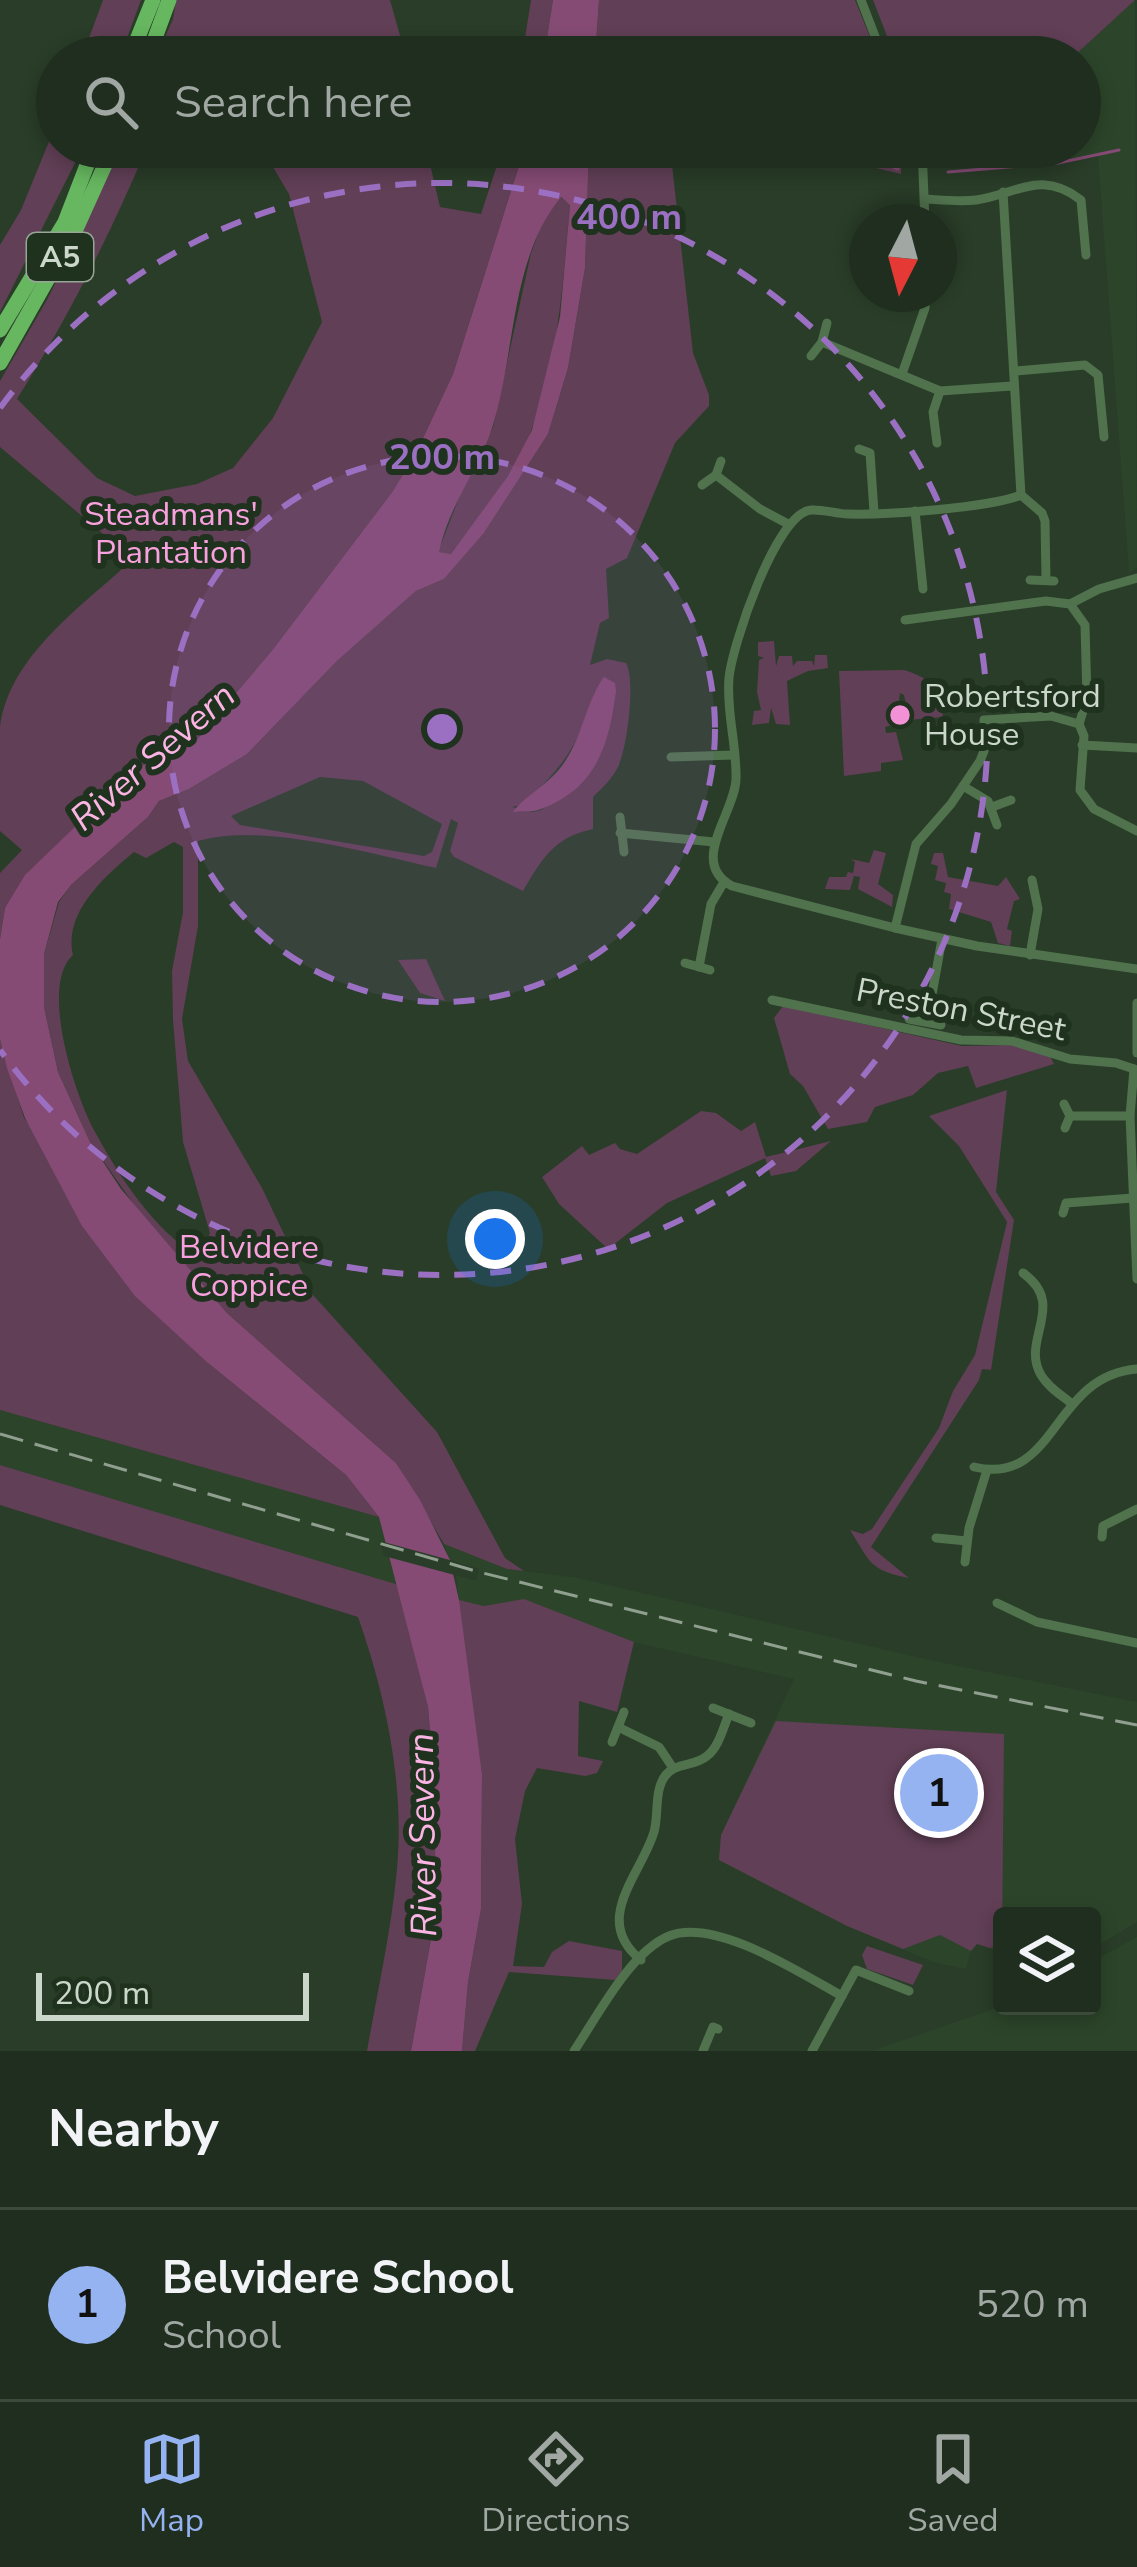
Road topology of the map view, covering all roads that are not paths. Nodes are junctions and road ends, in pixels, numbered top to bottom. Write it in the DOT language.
graph roads {
  1 [pos="153,0"];
  2 [pos="169,0"];
  3 [pos="861,0"];
  4 [pos="138,36"];
  5 [pos="156,36"];
  6 [pos="876,36"];
  7 [pos="86,168"];
  8 [pos="104,168"];
  9 [pos="924,168"];
  10 [pos="1003,192"];
  11 [pos="926,200"];
  12 [pos="926,204"];
  13 [pos="1085,237"];
  14 [pos="1100,237"];
  15 [pos="1086,255"];
  16 [pos="924,312"];
  17 [pos="827,323"];
  18 [pos="0,330"];
  19 [pos="822,342"];
  20 [pos="811,356"];
  21 [pos="0,363"];
  22 [pos="1016,370"];
  23 [pos="902,374"];
  24 [pos="1012,386"];
  25 [pos="940,391"];
  26 [pos="1118,419"];
  27 [pos="1103,420"];
  28 [pos="1104,437"];
  29 [pos="937,443"];
  30 [pos="859,448"];
  31 [pos="721,460"];
  32 [pos="716,475"];
  33 [pos="702,485"];
  34 [pos="1021,495"];
  35 [pos="915,511"];
  36 [pos="874,512"];
  37 [pos="788,524"];
  38 [pos="1030,580"];
  39 [pos="1132,580"];
  40 [pos="922,589"];
  41 [pos="1132,596"];
  42 [pos="1070,604"];
  43 [pos="993,608"];
  44 [pos="905,620"];
  45 [pos="993,625"];
  46 [pos="1079,724"];
  47 [pos="1082,746"];
  48 [pos="1137,748"];
  49 [pos="734,755"];
  50 [pos="671,757"];
  51 [pos="963,786"];
  52 [pos="1011,800"];
  53 [pos="992,807"];
  54 [pos="620,817"];
  55 [pos="997,825"];
  56 [pos="1137,831"];
  57 [pos="620,833"];
  58 [pos="714,842"];
  59 [pos="624,852"];
  60 [pos="1032,880"];
  61 [pos="724,882"];
  62 [pos="1054,894"];
  63 [pos="1037,897"];
  64 [pos="895,928"];
  65 [pos="942,939"];
  66 [pos="1030,955"];
  67 [pos="686,962"];
  68 [pos="1137,969"];
  69 [pos="772,1000"];
  70 [pos="1137,1004"];
  71 [pos="909,1019"];
  72 [pos="927,1022"];
  73 [pos="941,1025"];
  74 [pos="1137,1053"];
  75 [pos="1135,1067"];
  76 [pos="1064,1105"];
  77 [pos="1070,1116"];
  78 [pos="1130,1116"];
  79 [pos="1065,1128"];
  80 [pos="1134,1196"];
  81 [pos="1064,1204"];
  82 [pos="1043,1271"];
  83 [pos="1137,1280"];
  84 [pos="1137,1370"];
  85 [pos="1071,1402"];
  86 [pos="974,1467"];
  87 [pos="987,1470"];
  88 [pos="1137,1510"];
  89 [pos="1099,1528"];
  90 [pos="936,1538"];
  91 [pos="967,1541"];
  92 [pos="965,1562"];
  93 [pos="997,1604"];
  94 [pos="1137,1643"];
  95 [pos="713,1708"];
  96 [pos="624,1712"];
  97 [pos="729,1714"];
  98 [pos="751,1723"];
  99 [pos="618,1727"];
  100 [pos="612,1742"];
  101 [pos="673,1768"];
  102 [pos="640,1960"];
  103 [pos="901,1991"];
  104 [pos="842,1996"];
  105 [pos="713,2027"];
  106 [pos="574,2051"];
  107 [pos="703,2051"];
  108 [pos="812,2051"];
  1 -- 4 [label="highway"];
  2 -- 5 [label="highway"];
  3 -- 6 [label="street"];
  7 -- 18 [label="highway, A5"];
  8 -- 21 [label="highway, A5"];
  9 -- 11 [label="street"];
  10 -- 11 [label="street"];
  10 -- 13 [label="street"];
  10 -- 22 [label="street"];
  11 -- 12 [label="street"];
  13 -- 14 [label="street"];
  13 -- 15 [label="street"];
  16 -- 23 [label="street"];
  17 -- 19 [label="street"];
  19 -- 20 [label="street"];
  19 -- 23 [label="street"];
  22 -- 24 [label="street"];
  22 -- 27 [label="street"];
  23 -- 25 [label="street"];
  24 -- 25 [label="street"];
  24 -- 34 [label="street"];
  25 -- 29 [label="street"];
  26 -- 27 [label="street"];
  27 -- 28 [label="street"];
  30 -- 36 [label="street"];
  31 -- 32 [label="street"];
  32 -- 33 [label="street"];
  32 -- 37 [label="street"];
  34 -- 35 [label="street"];
  34 -- 38 [label="street"];
  35 -- 36 [label="street"];
  35 -- 40 [label="street"];
  36 -- 37 [label="street"];
  37 -- 49 [label="street"];
  39 -- 41 [label="street"];
  39 -- 42 [label="street"];
  42 -- 43 [label="street"];
  42 -- 46 [label="street"];
  43 -- 44 [label="street"];
  43 -- 45 [label="street"];
  46 -- 47 [label="street"];
  46 -- 51 [label="street"];
  47 -- 48 [label="street"];
  47 -- 56 [label="street"];
  49 -- 50 [label="street"];
  49 -- 58 [label="street"];
  51 -- 53 [label="street"];
  51 -- 64 [label="street"];
  52 -- 53 [label="street"];
  53 -- 55 [label="street"];
  54 -- 57 [label="street"];
  57 -- 58 [label="street"];
  57 -- 59 [label="street"];
  58 -- 61 [label="street"];
  60 -- 63 [label="street"];
  61 -- 64 [label="street"];
  61 -- 67 [label="street"];
  62 -- 63 [label="street"];
  63 -- 66 [label="street"];
  64 -- 65 [label="street"];
  65 -- 66 [label="street"];
  65 -- 72 [label="street"];
  66 -- 68 [label="street"];
  69 -- 75 [label="street, Preston Street"];
  70 -- 74 [label="street"];
  71 -- 72 [label="street"];
  72 -- 73 [label="street"];
  75 -- 78 [label="street"];
  76 -- 77 [label="street"];
  77 -- 78 [label="street"];
  77 -- 79 [label="street"];
  78 -- 80 [label="street"];
  80 -- 81 [label="street"];
  80 -- 83 [label="street"];
  82 -- 85 [label="street"];
  84 -- 85 [label="street"];
  85 -- 87 [label="street"];
  86 -- 87 [label="street"];
  87 -- 91 [label="street"];
  88 -- 89 [label="street"];
  90 -- 91 [label="street"];
  91 -- 92 [label="street"];
  93 -- 94 [label="street"];
  95 -- 97 [label="street"];
  96 -- 99 [label="street"];
  97 -- 98 [label="street"];
  97 -- 101 [label="street"];
  99 -- 100 [label="street"];
  99 -- 101 [label="street"];
  101 -- 102 [label="street"];
  102 -- 104 [label="street"];
  102 -- 106 [label="street"];
  103 -- 104 [label="street"];
  104 -- 108 [label="street"];
  105 -- 107 [label="street"];
}
